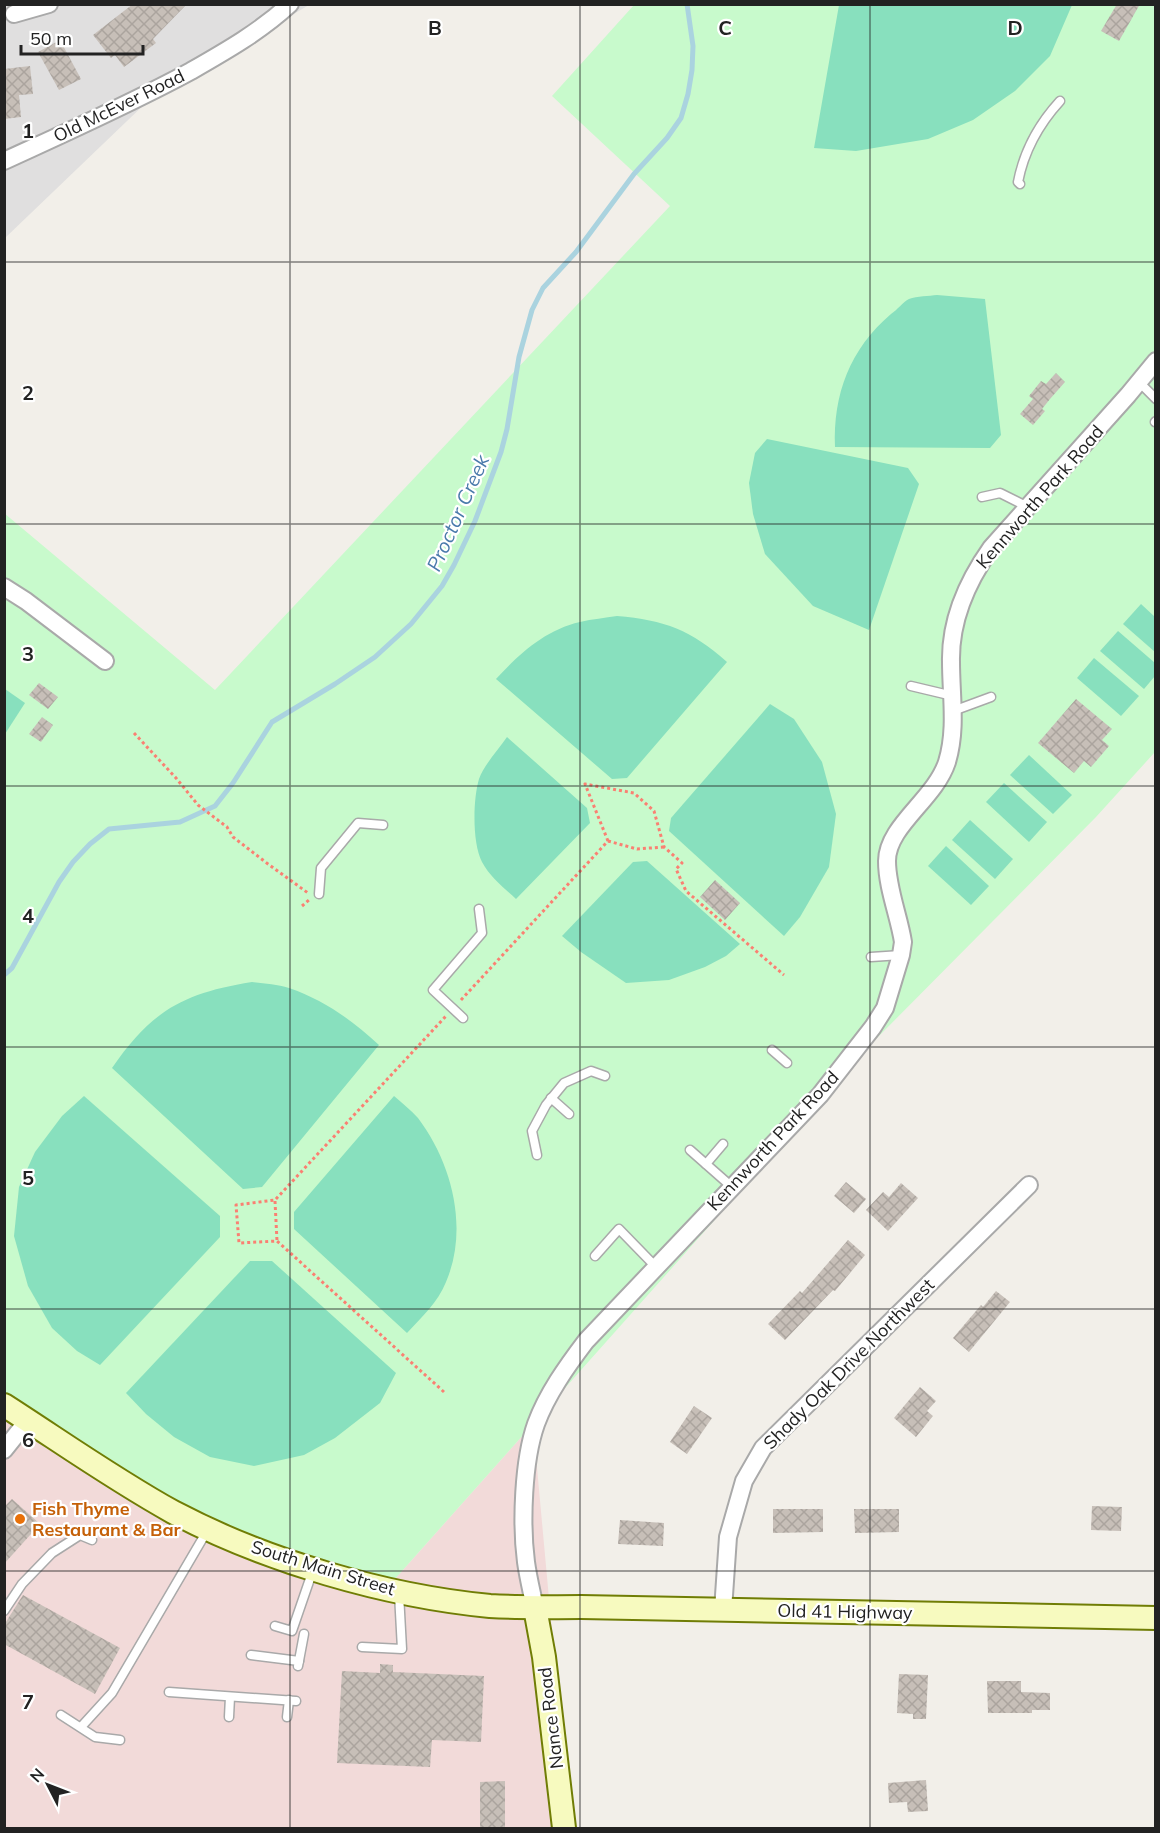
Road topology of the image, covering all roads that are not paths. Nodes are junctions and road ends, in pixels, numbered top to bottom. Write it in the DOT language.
graph roads {
  1 [pos="49,4"];
  2 [pos="290,4"];
  3 [pos="14,14"];
  4 [pos="1060,101"];
  5 [pos="4,161"];
  6 [pos="1020,184"];
  7 [pos="1155,361"];
  8 [pos="1139,382"];
  9 [pos="1155,399"];
  10 [pos="982,497"];
  11 [pos="1028,507"];
  12 [pos="4,587"];
  13 [pos="105,661"];
  14 [pos="911,686"];
  15 [pos="991,697"];
  16 [pos="953,704"];
  17 [pos="383,825"];
  18 [pos="319,894"];
  19 [pos="479,909"];
  20 [pos="901,956"];
  21 [pos="872,957"];
  22 [pos="463,1018"];
  23 [pos="772,1050"];
  24 [pos="787,1063"];
  25 [pos="605,1076"];
  26 [pos="551,1098"];
  27 [pos="569,1114"];
  28 [pos="723,1144"];
  29 [pos="690,1150"];
  30 [pos="537,1155"];
  31 [pos="706,1164"];
  32 [pos="1029,1185"];
  33 [pos="732,1187"];
  34 [pos="595,1256"];
  35 [pos="655,1266"];
  36 [pos="4,1405"];
  37 [pos="28,1420"];
  38 [pos="4,1450"];
  39 [pos="208,1528"];
  40 [pos="92,1540"];
  41 [pos="314,1568"];
  42 [pos="399,1591"];
  43 [pos="535,1608"];
  44 [pos="723,1610"];
  45 [pos="4,1611"];
  46 [pos="1155,1618"];
  47 [pos="275,1626"];
  48 [pos="304,1634"];
  49 [pos="362,1647"];
  50 [pos="251,1654"];
  51 [pos="169,1692"];
  52 [pos="230,1696"];
  53 [pos="61,1715"];
  54 [pos="229,1717"];
  55 [pos="287,1717"];
  56 [pos="81,1727"];
  57 [pos="120,1740"];
  58 [pos="564,1828"];
  1 -- 3 [label="street"];
  2 -- 5 [label="street, Old McEver Road"];
  4 -- 6 [label="lane"];
  7 -- 8 [label="street, Kennworth Park Road"];
  8 -- 9 [label="lane"];
  8 -- 11 [label="street, Kennworth Park Road"];
  10 -- 11 [label="lane"];
  11 -- 16 [label="street, Kennworth Park Road"];
  12 -- 13 [label="street"];
  14 -- 16 [label="lane"];
  15 -- 16 [label="lane"];
  16 -- 20 [label="street, Kennworth Park Road"];
  17 -- 18 [label="lane"];
  19 -- 22 [label="lane"];
  20 -- 21 [label="lane"];
  20 -- 33 [label="street, Kennworth Park Road"];
  23 -- 24 [label="lane"];
  25 -- 26 [label="lane"];
  26 -- 27 [label="lane"];
  26 -- 30 [label="lane"];
  28 -- 31 [label="lane"];
  29 -- 31 [label="lane"];
  31 -- 33 [label="lane"];
  32 -- 44 [label="street, Shady Oak Drive Northwest"];
  33 -- 35 [label="street, Kennworth Park Road"];
  34 -- 35 [label="lane"];
  35 -- 43 [label="street, Kennworth Park Road"];
  36 -- 37 [label="main road, South Main Street"];
  37 -- 38 [label="street"];
  37 -- 39 [label="main road, South Main Street"];
  39 -- 41 [label="main road, South Main Street"];
  39 -- 56 [label="lane"];
  40 -- 45 [label="lane"];
  41 -- 42 [label="main road, South Main Street"];
  41 -- 47 [label="lane"];
  42 -- 43 [label="main road, South Main Street"];
  42 -- 49 [label="lane"];
  43 -- 44 [label="main road, Old 41 Highway"];
  43 -- 58 [label="main road, Nance Road"];
  44 -- 46 [label="main road, Old 41 Highway"];
  48 -- 50 [label="lane"];
  51 -- 52 [label="lane"];
  52 -- 54 [label="lane"];
  52 -- 55 [label="lane"];
  53 -- 56 [label="lane"];
  56 -- 57 [label="lane"];
}
